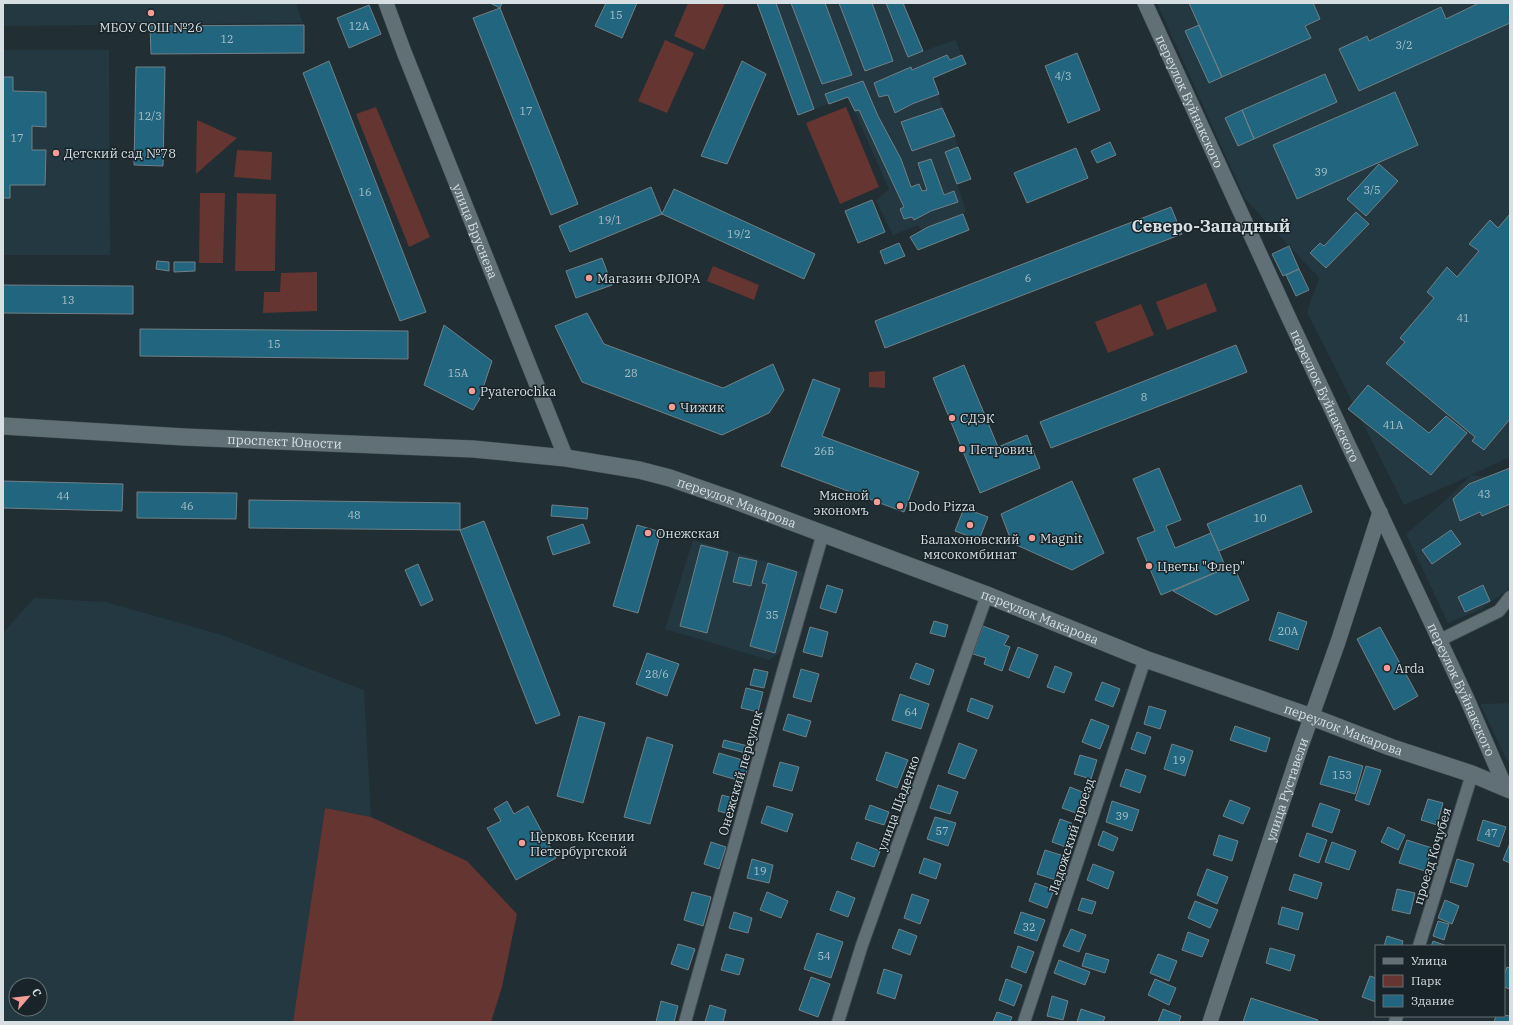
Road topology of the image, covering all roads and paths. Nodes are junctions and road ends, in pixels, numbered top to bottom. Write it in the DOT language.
graph roads {
  1 [pos="386,3"];
  2 [pos="1145,3"];
  3 [pos="3,426"];
  4 [pos="566,458"];
  5 [pos="1380,512"];
  6 [pos="823,533"];
  7 [pos="987,595"];
  8 [pos="1510,597"];
  9 [pos="1440,640"];
  10 [pos="1146,659"];
  11 [pos="1312,717"];
  12 [pos="1472,774"];
  13 [pos="1508,789"];
  14 [pos="1419,945"];
  15 [pos="685,1022"];
  16 [pos="838,1022"];
  17 [pos="1024,1022"];
  18 [pos="1210,1022"];
  1 -- 4 [label="street, улица Бруснева"];
  2 -- 5 [label="street, переулок Буйнакского"];
  3 -- 4 [label="main road, проспект Юности"];
  4 -- 6 [label="main road, переулок Макарова"];
  5 -- 9 [label="street, переулок Буйнакского"];
  5 -- 11 [label="street, улица Руставели"];
  6 -- 7 [label="main road, переулок Макарова"];
  6 -- 15 [label="street, Онежский переулок"];
  7 -- 10 [label="main road, переулок Макарова"];
  7 -- 16 [label="street, улица Щаденко"];
  8 -- 9 [label="street"];
  9 -- 13 [label="street, переулок Буйнакского"];
  10 -- 11 [label="main road, переулок Макарова"];
  10 -- 17 [label="street, Ладожский проезд"];
  11 -- 12 [label="main road, переулок Макарова"];
  11 -- 18 [label="street, улица Руставели"];
  12 -- 13 [label="main road, переулок Макарова"];
  12 -- 14 [label="street, проезд Кочубея"];
}
